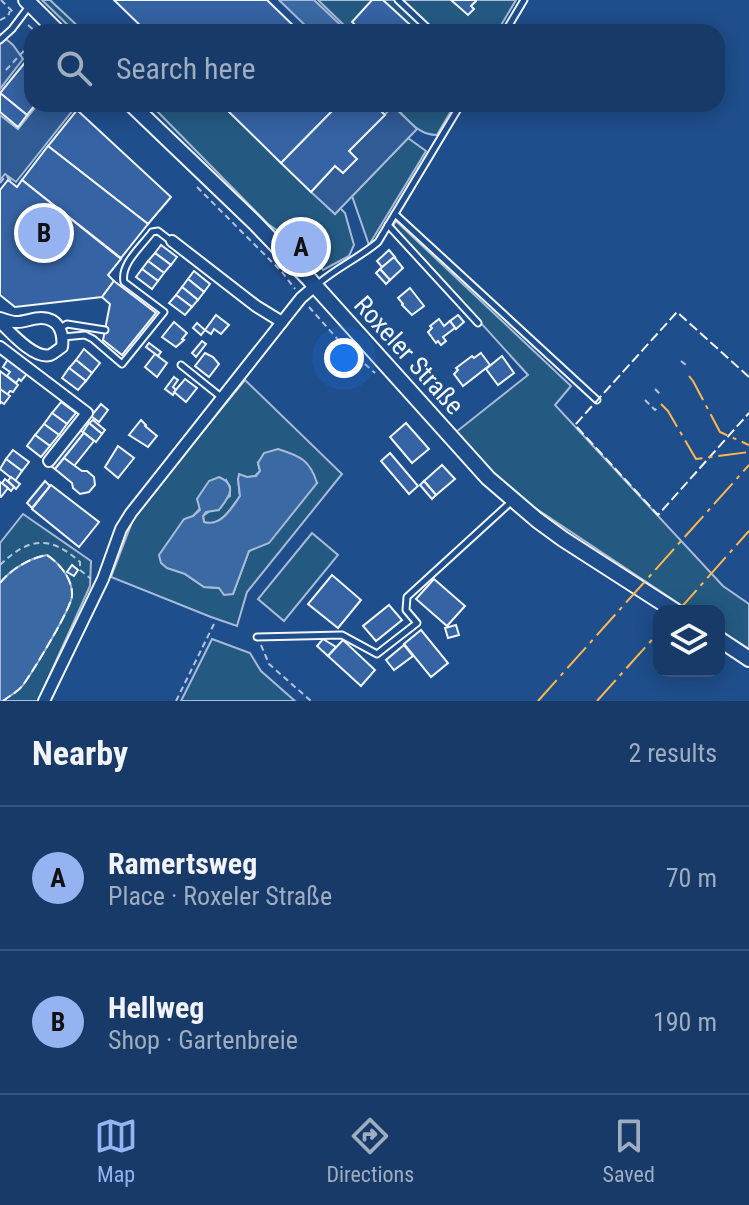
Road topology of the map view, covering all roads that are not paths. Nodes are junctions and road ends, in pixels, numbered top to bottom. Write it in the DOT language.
graph roads {
  1 [pos="398,0"];
  2 [pos="524,0"];
  3 [pos="28,2"];
  4 [pos="50,24"];
  5 [pos="424,24"];
  6 [pos="510,24"];
  7 [pos="0,40"];
  8 [pos="139,112"];
  9 [pos="456,112"];
  10 [pos="395,214"];
  11 [pos="388,225"];
  12 [pos="172,241"];
  13 [pos="315,286"];
  14 [pos="0,320"];
  15 [pos="282,322"];
  16 [pos="478,323"];
  17 [pos="105,330"];
  18 [pos="10,332"];
  19 [pos="62,332"];
  20 [pos="0,346"];
  21 [pos="181,365"];
  22 [pos="222,398"];
  23 [pos="597,400"];
  24 [pos="49,461"];
  25 [pos="513,500"];
  26 [pos="666,605"];
  27 [pos="257,637"];
  28 [pos="725,643"];
  29 [pos="749,659"];
  30 [pos="44,701"];
  1 -- 5 [label="lane"];
  2 -- 6 [label="lane"];
  3 -- 4 [label="main road"];
  3 -- 7 [label="lane"];
  8 -- 13 [label="main road, Roxeler Straße"];
  9 -- 10 [label="lane"];
  10 -- 11 [label="lane"];
  10 -- 23 [label="lane"];
  11 -- 13 [label="lane"];
  11 -- 16 [label="lane"];
  12 -- 15 [label="street"];
  12 -- 19 [label="lane"];
  13 -- 15 [label="street"];
  13 -- 25 [label="main road, Roxeler Straße"];
  14 -- 18 [label="street"];
  14 -- 19 [label="street"];
  15 -- 22 [label="street"];
  17 -- 19 [label="lane"];
  18 -- 19 [label="street"];
  18 -- 20 [label="street"];
  20 -- 24 [label="street"];
  21 -- 22 [label="lane"];
  22 -- 30 [label="street"];
  25 -- 26 [label="main road, Roxeler Straße"];
  25 -- 27 [label="lane"];
  28 -- 29 [label="main road"];
}
